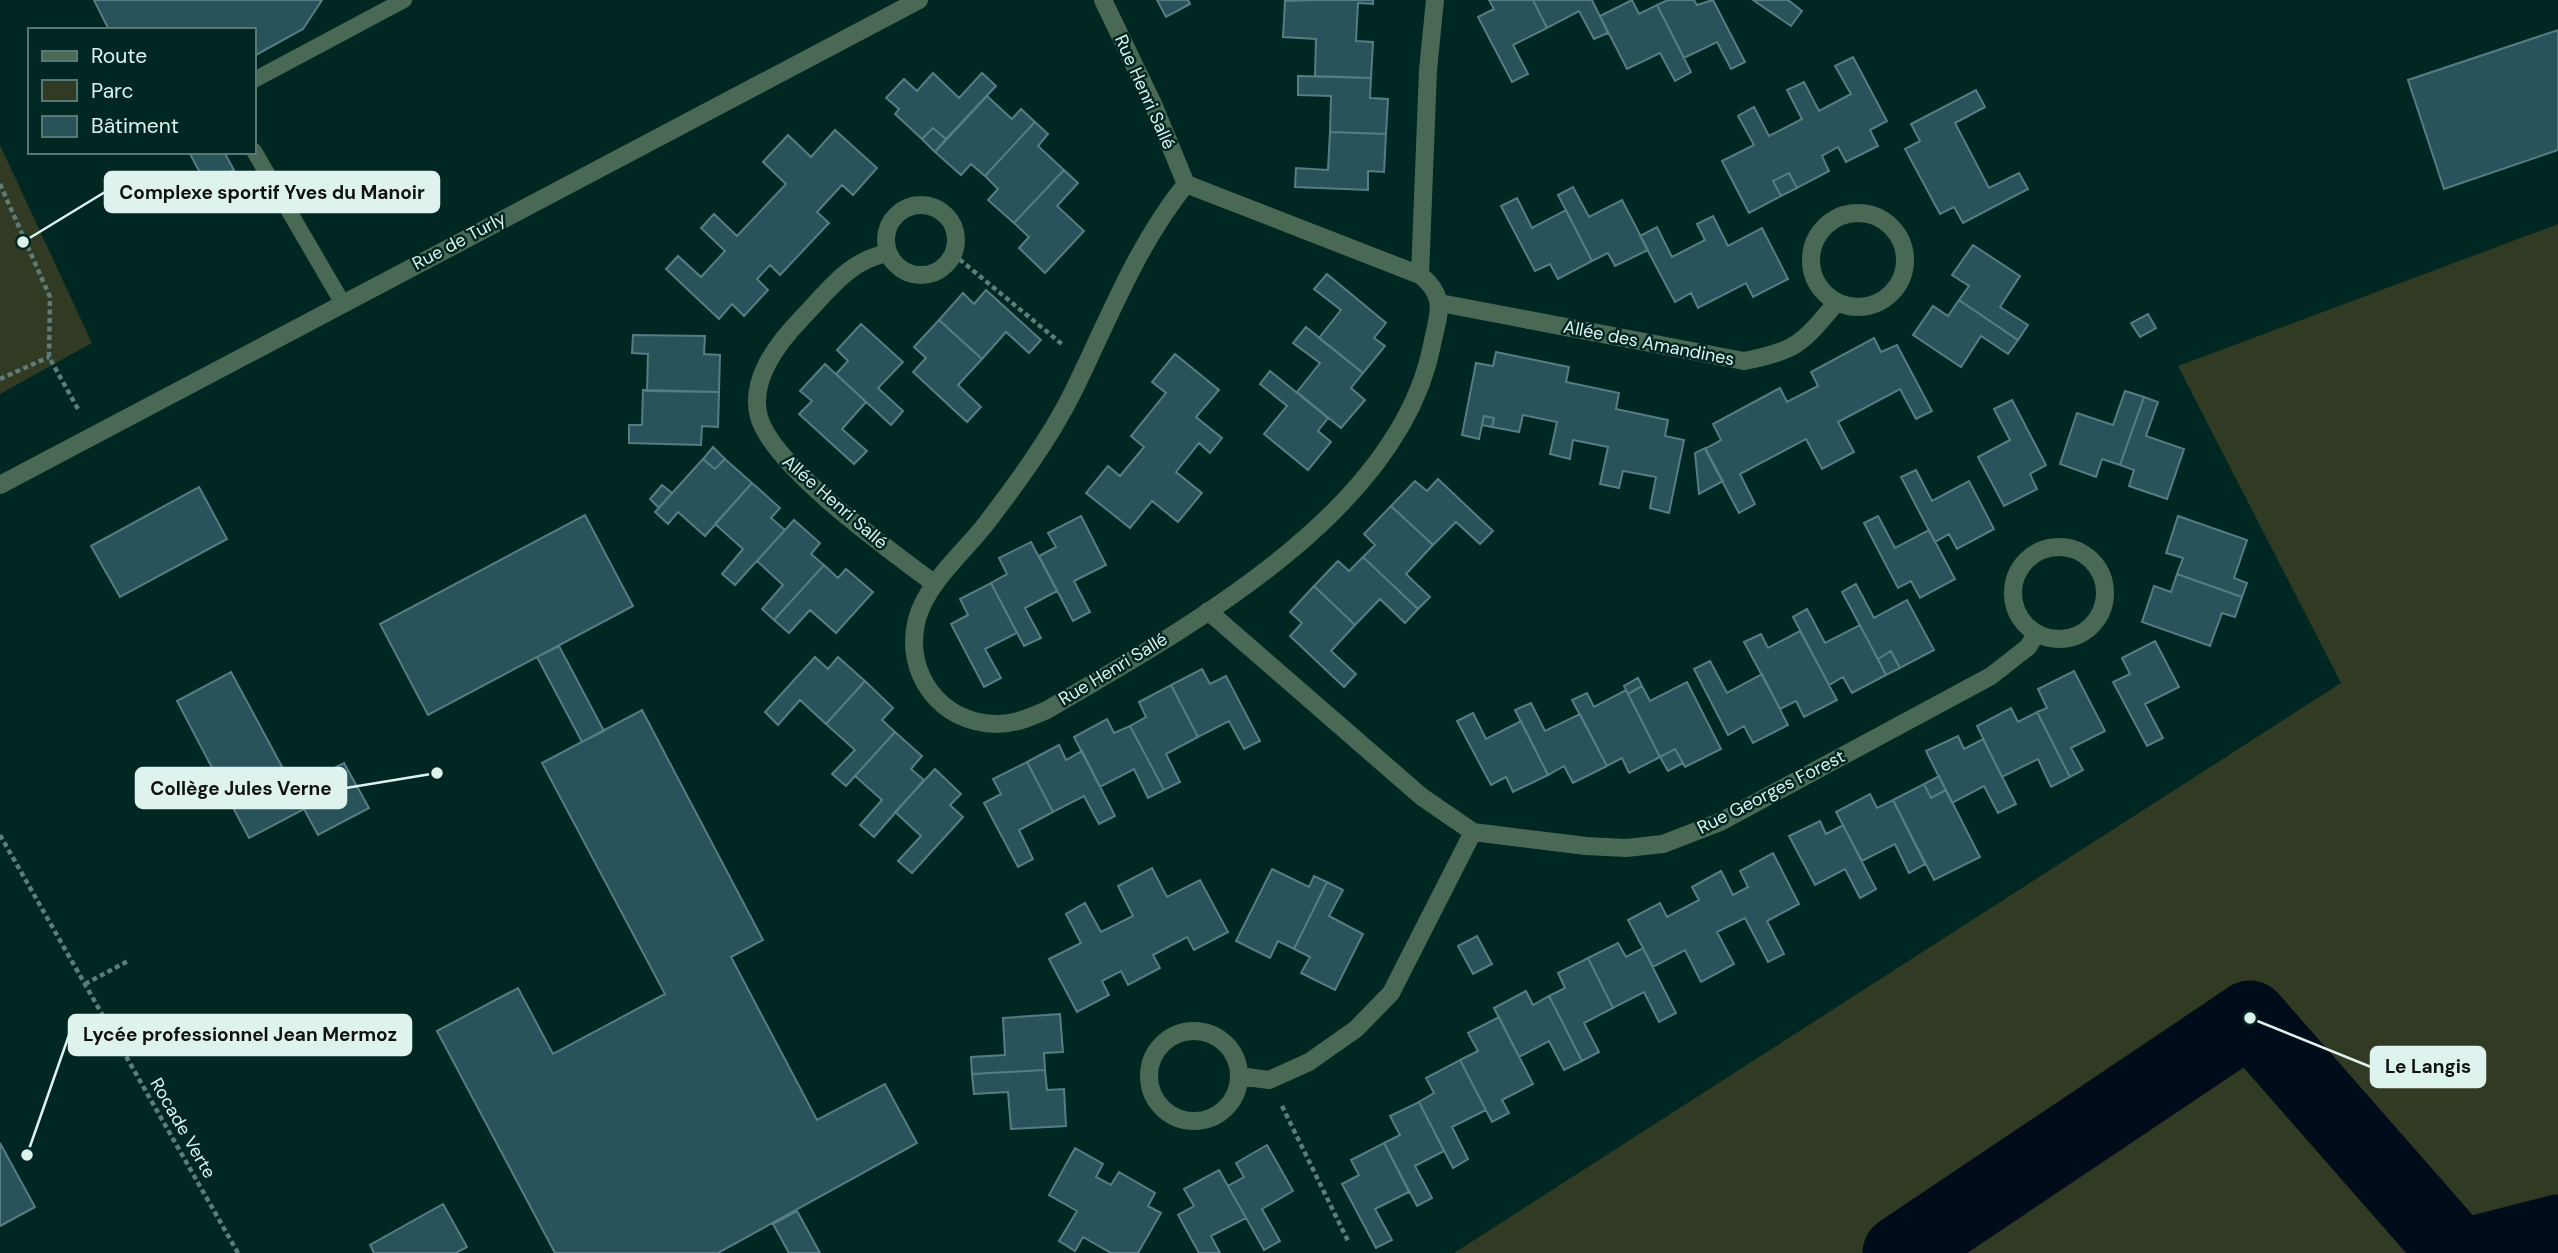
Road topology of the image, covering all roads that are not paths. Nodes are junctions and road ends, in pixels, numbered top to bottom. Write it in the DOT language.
graph roads {
  1 [pos="404,0"];
  2 [pos="919,0"];
  3 [pos="1103,0"];
  4 [pos="1435,0"];
  5 [pos="256,79"];
  6 [pos="256,154"];
  7 [pos="1186,184"];
  8 [pos="888,253"];
  9 [pos="1420,275"];
  10 [pos="342,302"];
  11 [pos="1837,302"];
  12 [pos="1440,303"];
  13 [pos="0,485"];
  14 [pos="935,584"];
  15 [pos="1208,611"];
  16 [pos="2036,634"];
  17 [pos="1472,832"];
  18 [pos="1239,1076"];
  1 -- 5 [label="lane"];
  2 -- 10 [label="street, Rue de Turly"];
  3 -- 7 [label="street, Rue Henri Sallé"];
  4 -- 9 [label="street"];
  6 -- 10 [label="lane"];
  7 -- 9 [label="street"];
  7 -- 14 [label="street, Rue Henri Sallé"];
  8 -- 8 [label="street"];
  8 -- 14 [label="street, Allée Henri Sallé"];
  9 -- 12 [label="street"];
  10 -- 13 [label="street, Rue de Turly"];
  11 -- 11 [label="street"];
  11 -- 12 [label="street, Allée des Amandines"];
  12 -- 15 [label="street, Rue Henri Sallé"];
  14 -- 15 [label="street, Rue Henri Sallé"];
  15 -- 17 [label="street, Rue Georges Forest"];
  16 -- 16 [label="street"];
  16 -- 17 [label="street, Rue Georges Forest"];
  17 -- 18 [label="street"];
  18 -- 18 [label="street"];
}
